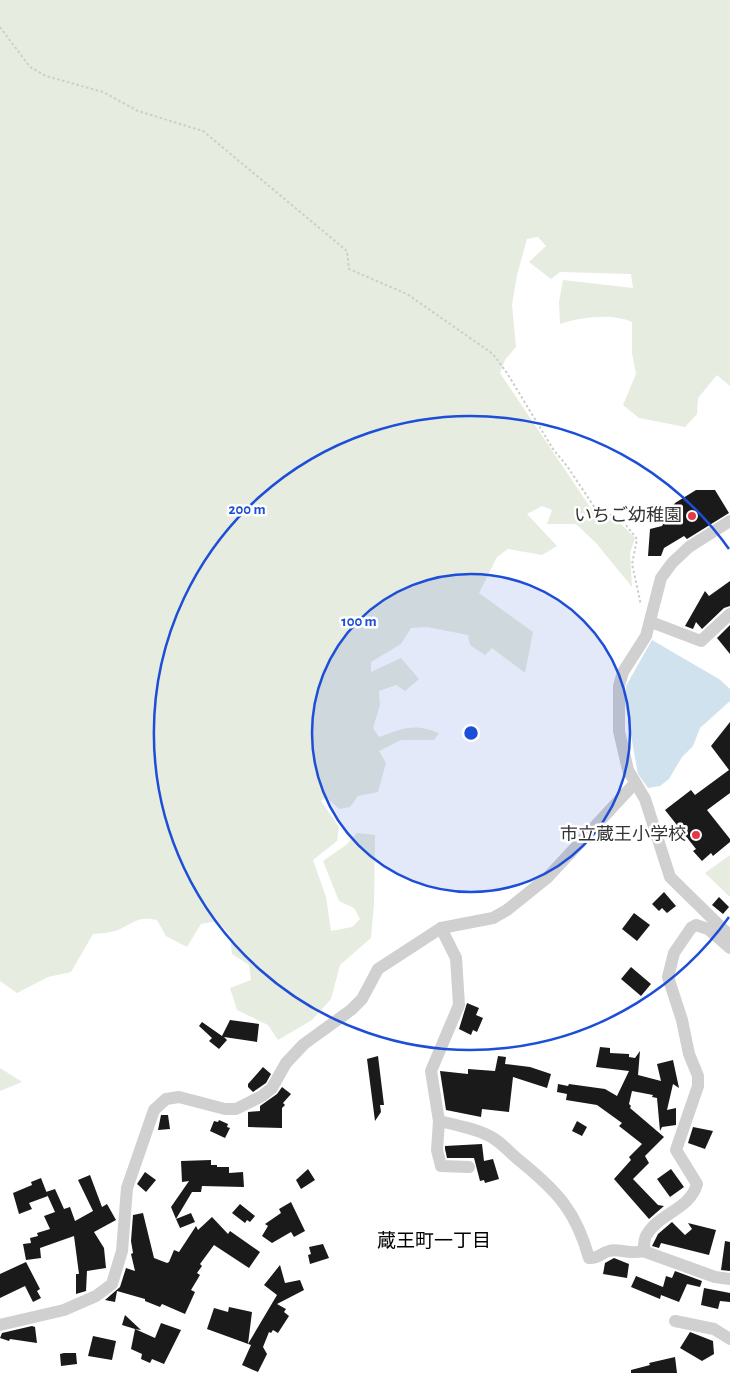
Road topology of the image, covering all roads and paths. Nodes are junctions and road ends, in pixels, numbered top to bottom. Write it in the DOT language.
graph roads {
  1 [pos="0,27"];
  2 [pos="730,521"];
  3 [pos="730,614"];
  4 [pos="651,622"];
  5 [pos="635,784"];
  6 [pos="441,928"];
  7 [pos="730,936"];
  8 [pos="730,948"];
  9 [pos="438,1121"];
  10 [pos="469,1167"];
  11 [pos="642,1251"];
  12 [pos="730,1279"];
  13 [pos="675,1321"];
  14 [pos="0,1326"];
  15 [pos="730,1339"];
  1 -- 4 [label="path"];
  2 -- 4 [label="street"];
  3 -- 4 [label="street"];
  4 -- 5 [label="street"];
  5 -- 6 [label="street"];
  5 -- 7 [label="street"];
  6 -- 9 [label="street"];
  6 -- 14 [label="street"];
  8 -- 11 [label="street"];
  9 -- 10 [label="street"];
  9 -- 11 [label="street"];
  11 -- 12 [label="street"];
  13 -- 15 [label="street"];
}
